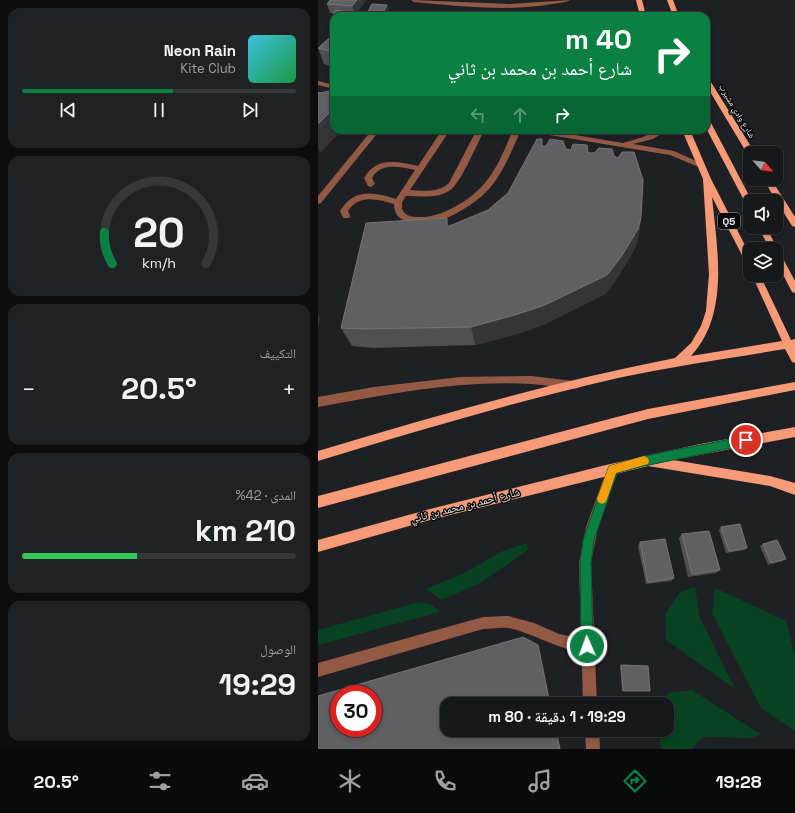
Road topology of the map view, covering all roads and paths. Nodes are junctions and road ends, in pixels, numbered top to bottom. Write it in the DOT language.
graph roads {
  1 [pos="414,0"];
  2 [pos="567,0"];
  3 [pos="639,0"];
  4 [pos="670,0"];
  5 [pos="642,12"];
  6 [pos="674,12"];
  7 [pos="318,83"];
  8 [pos="330,86"];
  9 [pos="710,86"];
  10 [pos="710,129"];
  11 [pos="373,134"];
  12 [pos="443,134"];
  13 [pos="478,134"];
  14 [pos="515,134"];
  15 [pos="554,134"];
  16 [pos="658,134"];
  17 [pos="688,134"];
  18 [pos="618,145"];
  19 [pos="747,146"];
  20 [pos="701,165"];
  21 [pos="421,169"];
  22 [pos="707,179"];
  23 [pos="371,184"];
  24 [pos="771,186"];
  25 [pos="405,193"];
  26 [pos="745,194"];
  27 [pos="318,201"];
  28 [pos="398,202"];
  29 [pos="346,216"];
  30 [pos="795,224"];
  31 [pos="743,249"];
  32 [pos="783,266"];
  33 [pos="760,282"];
  34 [pos="795,289"];
  35 [pos="793,344"];
  36 [pos="795,359"];
  37 [pos="678,362"];
  38 [pos="574,385"];
  39 [pos="795,386"];
  40 [pos="318,402"];
  41 [pos="795,432"];
  42 [pos="318,456"];
  43 [pos="644,461"];
  44 [pos="613,469"];
  45 [pos="795,489"];
  46 [pos="318,502"];
  47 [pos="318,546"];
  48 [pos="587,646"];
  49 [pos="318,670"];
  50 [pos="590,697"];
  51 [pos="592,737"];
  52 [pos="592,749"];
  1 -- 2 [label="street"];
  3 -- 5 [label="main road"];
  4 -- 6 [label="main road"];
  7 -- 8 [label="street"];
  9 -- 19 [label="main road, شارع وادي مشيرب"];
  10 -- 26 [label="main road"];
  11 -- 27 [label="street"];
  12 -- 21 [label="street"];
  13 -- 25 [label="street"];
  14 -- 28 [label="street"];
  15 -- 18 [label="street"];
  16 -- 18 [label="street"];
  17 -- 20 [label="main road, Q5"];
  18 -- 20 [label="street"];
  20 -- 22 [label="main road, Q5"];
  21 -- 23 [label="street"];
  21 -- 25 [label="street"];
  22 -- 31 [label="main road, Q5"];
  22 -- 37 [label="main road"];
  24 -- 30 [label="main road"];
  25 -- 28 [label="street"];
  28 -- 29 [label="street"];
  32 -- 34 [label="main road"];
  33 -- 35 [label="main road"];
  35 -- 36 [label="main road"];
  35 -- 37 [label="main road"];
  37 -- 38 [label="main road"];
  38 -- 40 [label="street"];
  38 -- 42 [label="main road"];
  39 -- 46 [label="main road"];
  41 -- 43 [label="main road, شارع أحمد بن محمد بن ثاني"];
  43 -- 44 [label="main road, شارع أحمد بن محمد بن ثاني"];
  43 -- 45 [label="main road"];
  44 -- 47 [label="main road, شارع أحمد بن محمد بن ثاني"];
  44 -- 48 [label="street"];
  48 -- 49 [label="street"];
  48 -- 50 [label="street"];
  51 -- 52 [label="street"];
}
